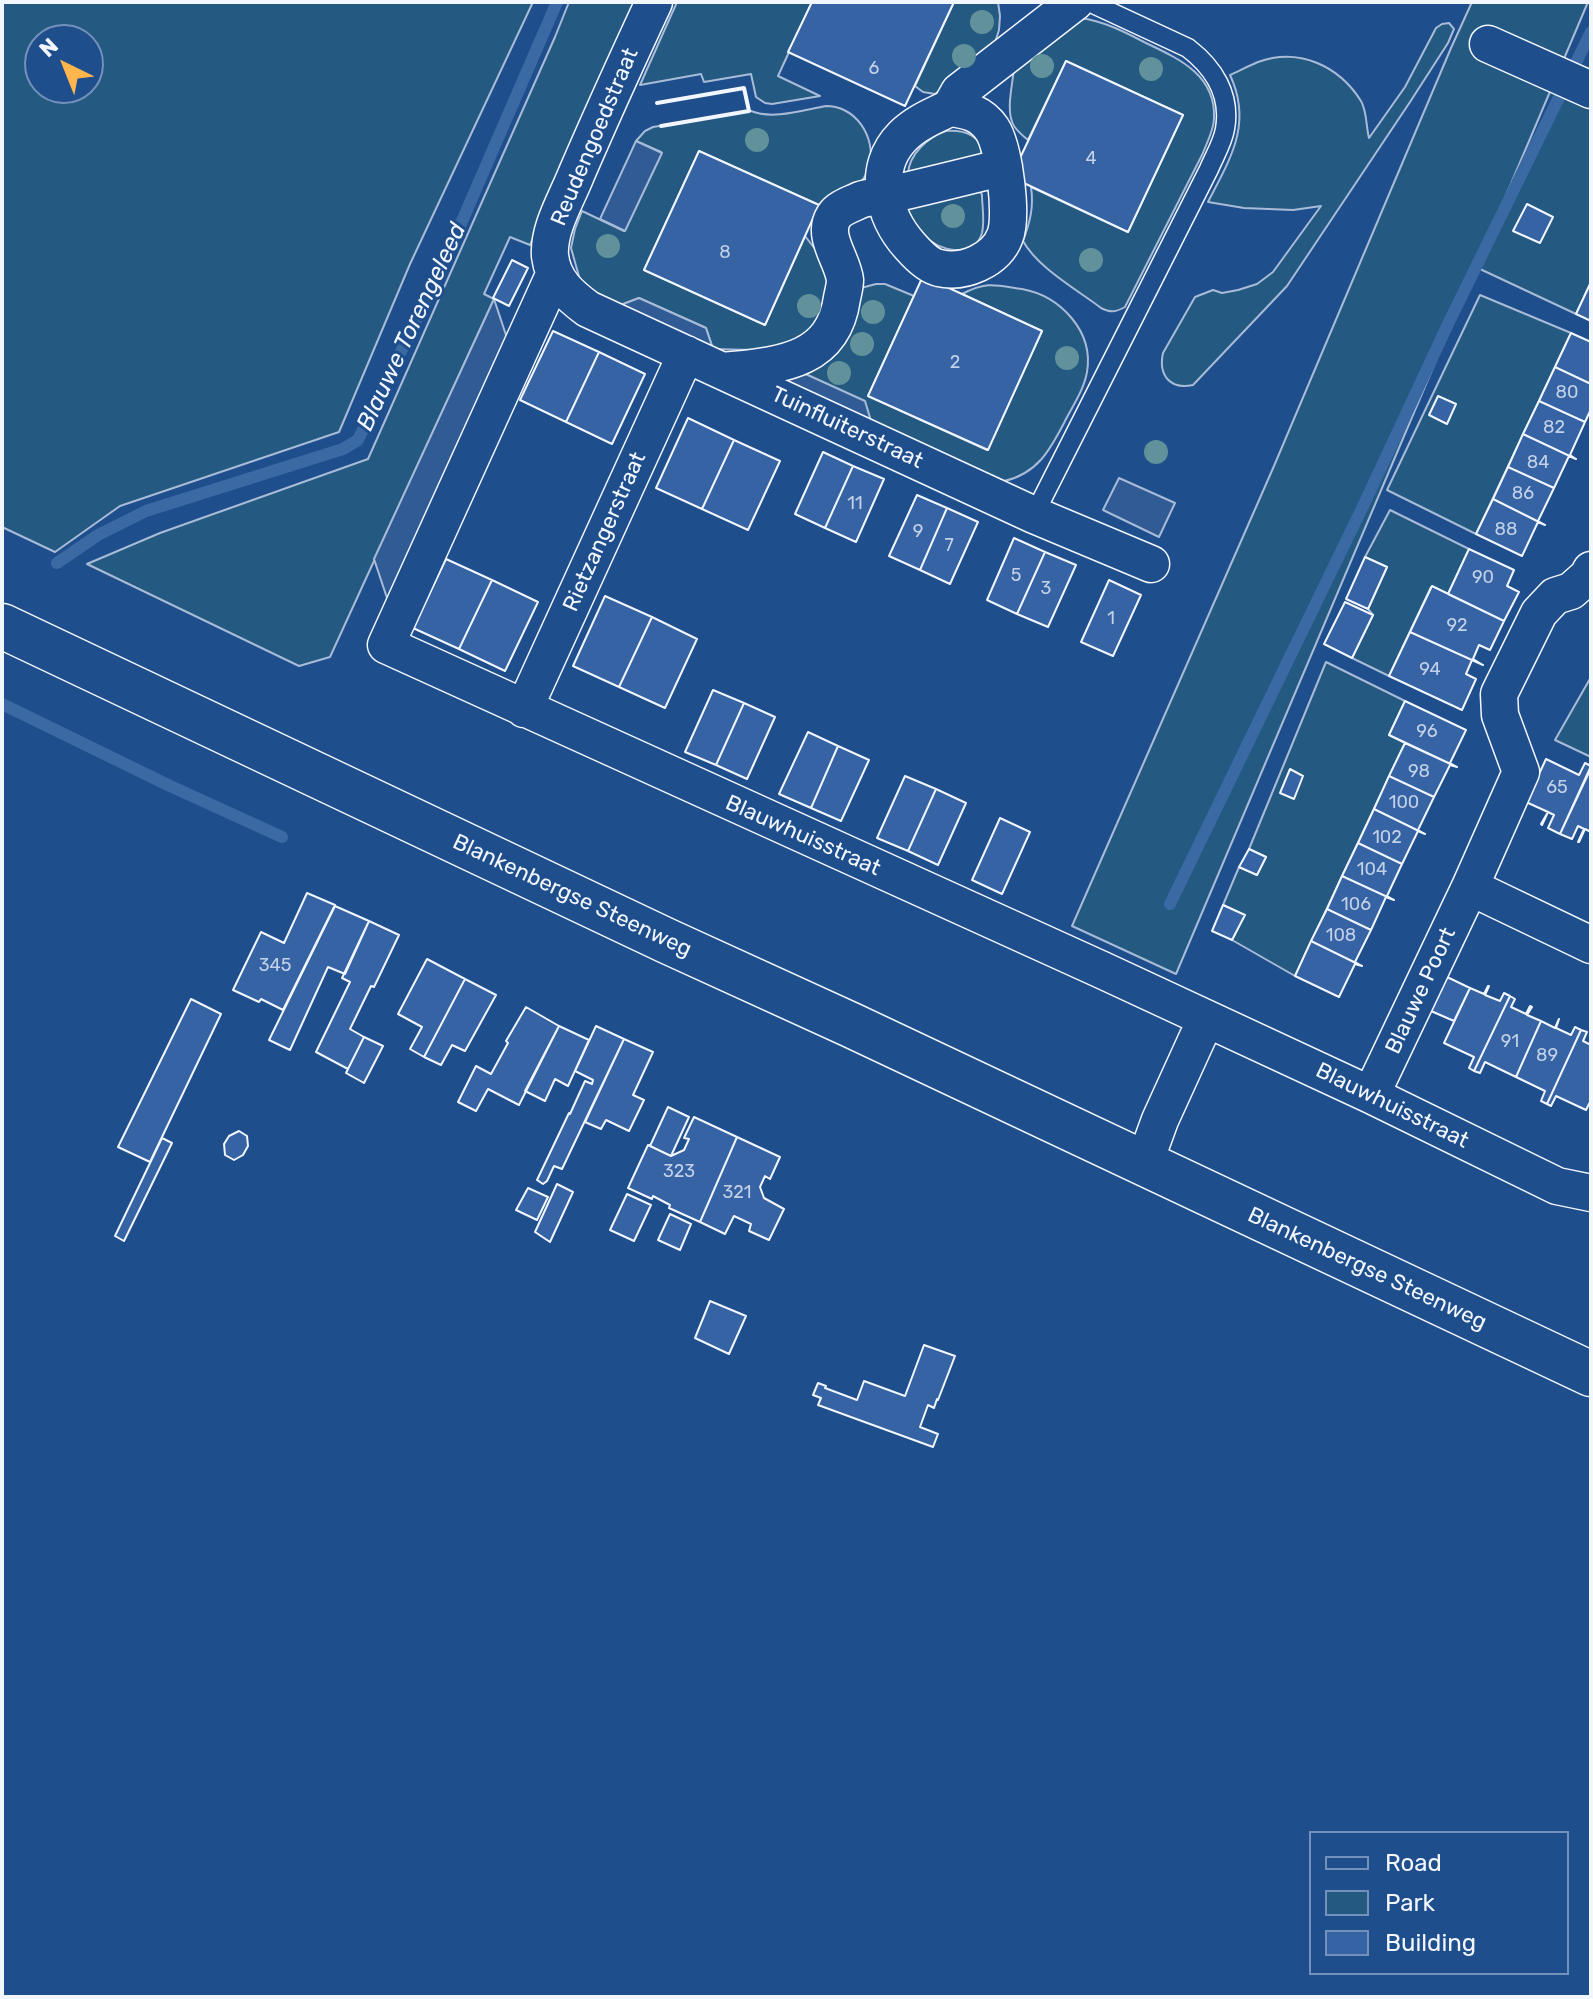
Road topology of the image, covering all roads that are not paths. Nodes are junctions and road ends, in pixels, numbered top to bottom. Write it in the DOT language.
graph roads {
  1 [pos="654,2"];
  2 [pos="1075,2"];
  3 [pos="1089,2"];
  4 [pos="1488,44"];
  5 [pos="1577,83"];
  6 [pos="950,108"];
  7 [pos="1004,167"];
  8 [pos="885,196"];
  9 [pos="554,275"];
  10 [pos="686,354"];
  11 [pos="724,371"];
  12 [pos="1034,515"];
  13 [pos="1151,564"];
  14 [pos="1591,570"];
  15 [pos="2,626"];
  16 [pos="524,709"];
  17 [pos="1470,887"];
  18 [pos="1591,945"];
  19 [pos="1206,1019"];
  20 [pos="1371,1095"];
  21 [pos="1144,1164"];
  22 [pos="1591,1193"];
  23 [pos="1591,1374"];
  1 -- 9 [label="street, Reudengoedstraat"];
  2 -- 6 [label="street"];
  3 -- 12 [label="lane"];
  4 -- 5 [label="street"];
  6 -- 7 [label="street"];
  6 -- 8 [label="street"];
  7 -- 8 [label="street"];
  7 -- 8 [label="street"];
  8 -- 11 [label="street"];
  9 -- 10 [label="street, Tuinfluiterstraat"];
  9 -- 16 [label="street, Blauwhuisstraat"];
  10 -- 11 [label="street, Tuinfluiterstraat"];
  10 -- 16 [label="street, Rietzangerstraat"];
  11 -- 12 [label="street, Tuinfluiterstraat"];
  12 -- 13 [label="street, Tuinfluiterstraat"];
  14 -- 17 [label="street, Blauwe Poort"];
  15 -- 21 [label="main road, Blankenbergse Steenweg"];
  16 -- 19 [label="street, Blauwhuisstraat"];
  17 -- 18 [label="street"];
  17 -- 20 [label="street, Blauwe Poort"];
  19 -- 20 [label="street, Blauwhuisstraat"];
  19 -- 21 [label="street"];
  20 -- 22 [label="street, Blauwhuisstraat"];
  21 -- 23 [label="main road, Blankenbergse Steenweg"];
}
